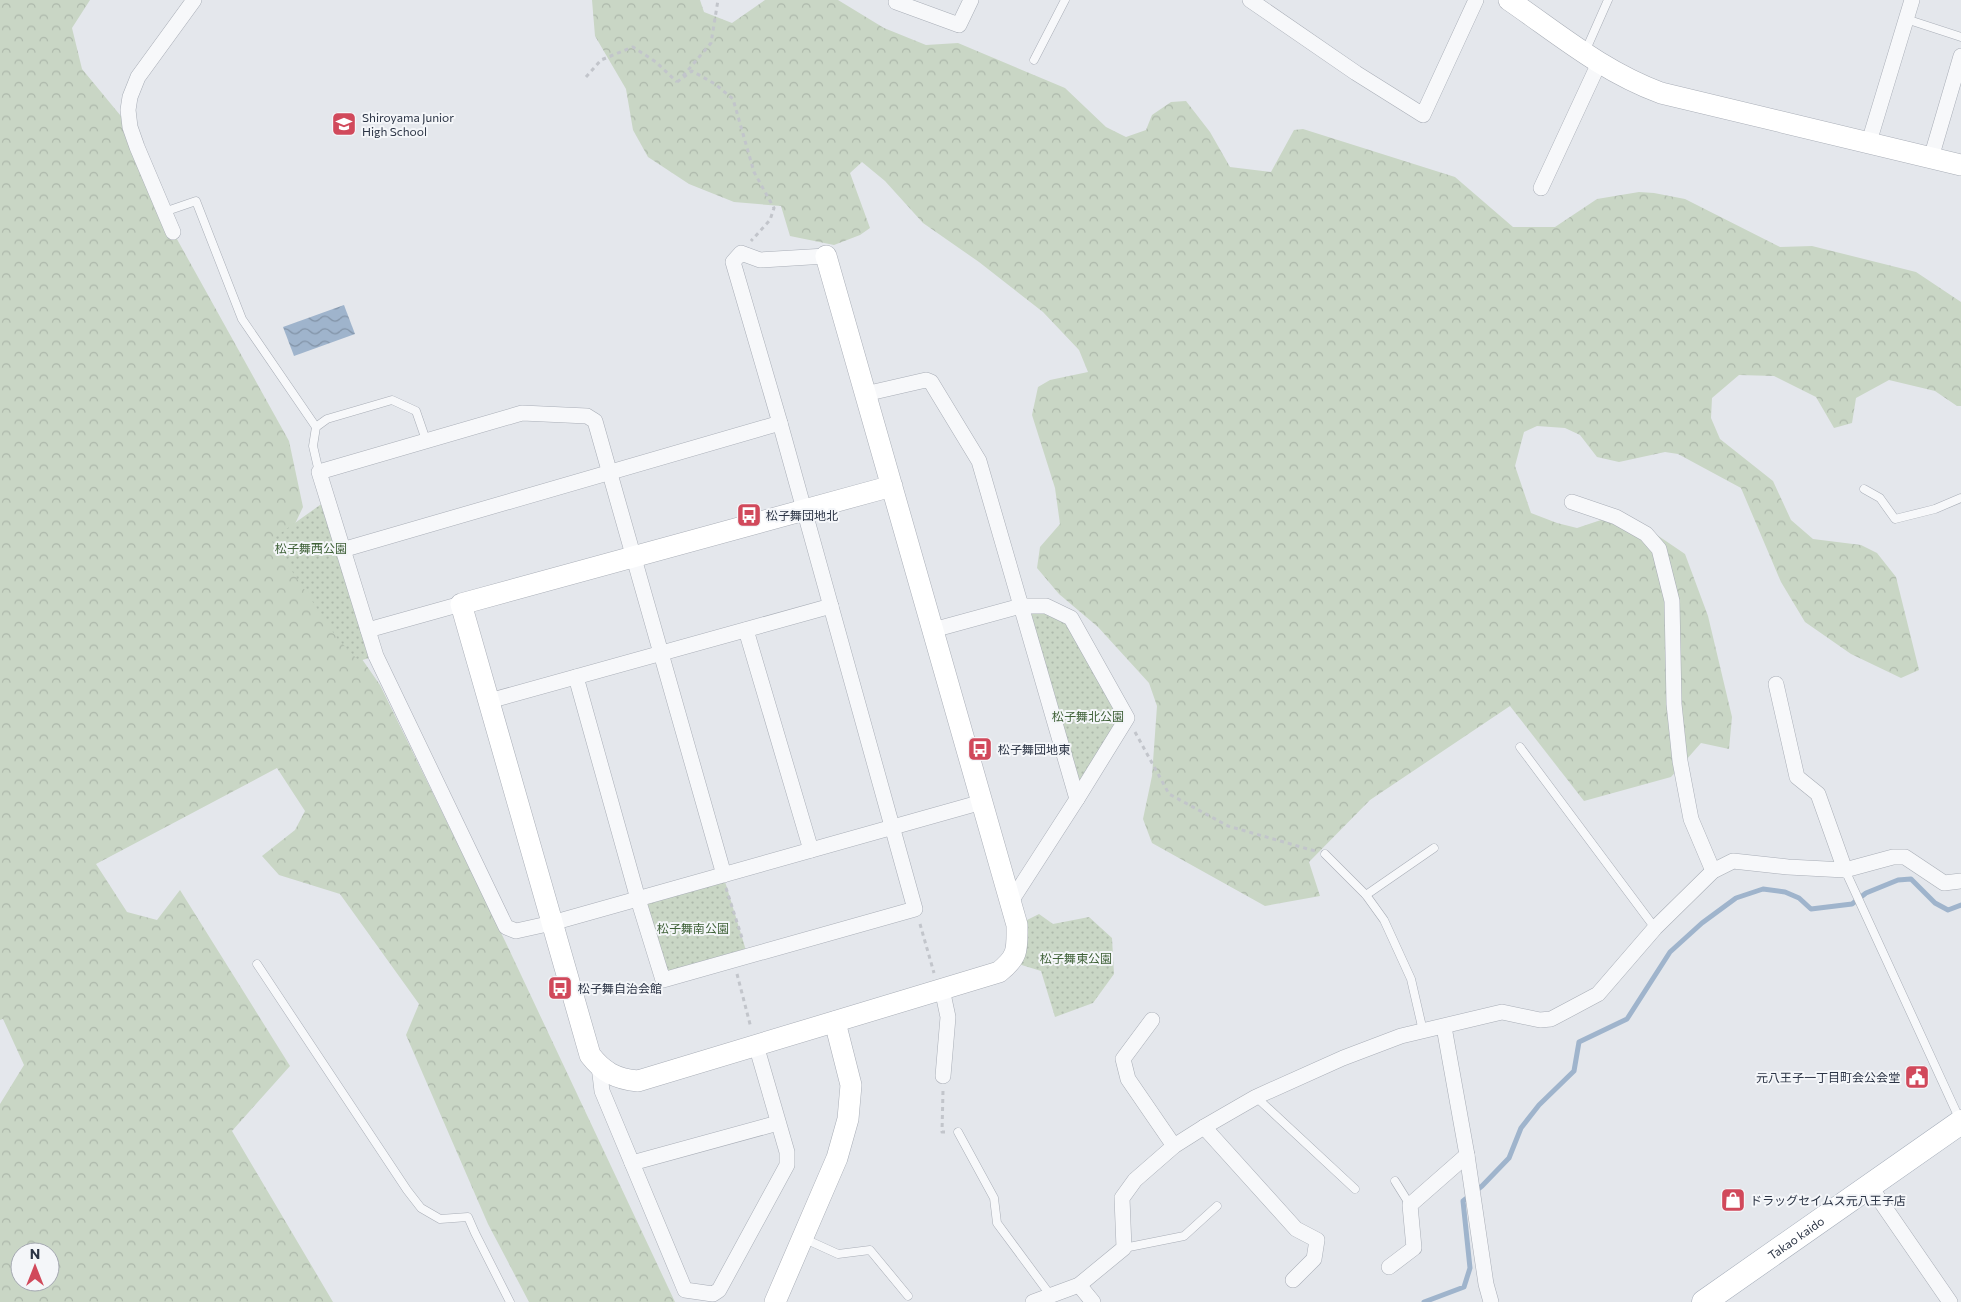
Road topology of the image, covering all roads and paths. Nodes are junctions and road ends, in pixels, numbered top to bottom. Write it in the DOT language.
graph roads {
  1 [pos="194,0"];
  2 [pos="718,0"];
  3 [pos="971,0"];
  4 [pos="1065,0"];
  5 [pos="1250,0"];
  6 [pos="1476,0"];
  7 [pos="1608,0"];
  8 [pos="1912,0"];
  9 [pos="1511,1"];
  10 [pos="896,2"];
  11 [pos="1906,19"];
  12 [pos="1961,37"];
  13 [pos="1961,56"];
  14 [pos="1592,58"];
  15 [pos="1034,60"];
  16 [pos="586,77"];
  17 [pos="677,82"];
  18 [pos="1869,142"];
  19 [pos="1931,158"];
  20 [pos="1961,166"];
  21 [pos="1541,188"];
  22 [pos="164,212"];
  23 [pos="173,232"];
  24 [pos="747,246"];
  25 [pos="826,256"];
  26 [pos="865,394"];
  27 [pos="780,423"];
  28 [pos="316,427"];
  29 [pos="426,440"];
  30 [pos="319,472"];
  31 [pos="610,472"];
  32 [pos="892,486"];
  33 [pos="1864,489"];
  34 [pos="1961,498"];
  35 [pos="1572,502"];
  36 [pos="805,510"];
  37 [pos="342,550"];
  38 [pos="634,557"];
  39 [pos="461,604"];
  40 [pos="831,606"];
  41 [pos="1021,606"];
  42 [pos="368,630"];
  43 [pos="746,630"];
  44 [pos="933,630"];
  45 [pos="661,653"];
  46 [pos="576,677"];
  47 [pos="1776,684"];
  48 [pos="489,701"];
  49 [pos="1127,718"];
  50 [pos="1520,747"];
  51 [pos="1077,799"];
  52 [pos="982,802"];
  53 [pos="893,827"];
  54 [pos="1434,848"];
  55 [pos="811,850"];
  56 [pos="1325,854"];
  57 [pos="1845,870"];
  58 [pos="1713,871"];
  59 [pos="723,875"];
  60 [pos="1961,881"];
  61 [pos="1366,895"];
  62 [pos="638,899"];
  63 [pos="1010,903"];
  64 [pos="915,909"];
  65 [pos="552,924"];
  66 [pos="1655,928"];
  67 [pos="740,959"];
  68 [pos="257,964"];
  69 [pos="941,990"];
  70 [pos="1152,1020"];
  71 [pos="835,1022"];
  72 [pos="1444,1027"];
  73 [pos="1423,1031"];
  74 [pos="756,1046"];
  75 [pos="599,1066"];
  76 [pos="944,1076"];
  77 [pos="1256,1097"];
  78 [pos="1961,1122"];
  79 [pos="778,1123"];
  80 [pos="1204,1127"];
  81 [pos="958,1132"];
  82 [pos="1174,1146"];
  83 [pos="1466,1155"];
  84 [pos="632,1163"];
  85 [pos="1395,1181"];
  86 [pos="1870,1186"];
  87 [pos="1355,1189"];
  88 [pos="1410,1205"];
  89 [pos="1217,1206"];
  90 [pos="803,1239"];
  91 [pos="1124,1248"];
  92 [pos="1389,1267"];
  93 [pos="1293,1280"];
  94 [pos="1079,1285"];
  95 [pos="908,1296"];
  96 [pos="1051,1296"];
  97 [pos="510,1302"];
  98 [pos="775,1302"];
  99 [pos="1033,1302"];
  100 [pos="1093,1302"];
  101 [pos="1491,1302"];
  102 [pos="1704,1302"];
  103 [pos="1950,1302"];
  1 -- 22 [label="street"];
  2 -- 17 [label="path"];
  3 -- 10 [label="street"];
  4 -- 15 [label="lane"];
  5 -- 6 [label="street"];
  7 -- 14 [label="lane"];
  8 -- 11 [label="street"];
  9 -- 14 [label="street"];
  11 -- 12 [label="lane"];
  11 -- 18 [label="street"];
  13 -- 19 [label="street"];
  14 -- 18 [label="street"];
  14 -- 21 [label="street"];
  16 -- 17 [label="path"];
  17 -- 24 [label="path"];
  18 -- 19 [label="street"];
  19 -- 20 [label="street"];
  22 -- 23 [label="street"];
  22 -- 28 [label="lane"];
  25 -- 26 [label="street"];
  25 -- 27 [label="street"];
  26 -- 32 [label="street"];
  26 -- 41 [label="street"];
  27 -- 31 [label="street"];
  27 -- 36 [label="street"];
  28 -- 29 [label="lane"];
  28 -- 30 [label="lane"];
  29 -- 30 [label="street"];
  29 -- 31 [label="street"];
  30 -- 37 [label="street"];
  31 -- 37 [label="street"];
  31 -- 38 [label="street"];
  32 -- 36 [label="street"];
  32 -- 44 [label="street"];
  33 -- 34 [label="lane"];
  35 -- 58 [label="street"];
  36 -- 38 [label="street"];
  36 -- 40 [label="street"];
  37 -- 42 [label="street"];
  38 -- 39 [label="street"];
  38 -- 45 [label="street"];
  39 -- 42 [label="street"];
  39 -- 48 [label="street"];
  40 -- 43 [label="street"];
  40 -- 53 [label="street"];
  41 -- 44 [label="street"];
  41 -- 49 [label="street"];
  41 -- 51 [label="street"];
  42 -- 65 [label="street"];
  43 -- 45 [label="street"];
  43 -- 55 [label="street"];
  44 -- 52 [label="street"];
  45 -- 46 [label="street"];
  45 -- 59 [label="street"];
  46 -- 48 [label="street"];
  46 -- 62 [label="street"];
  47 -- 57 [label="street"];
  48 -- 65 [label="street"];
  49 -- 51 [label="street"];
  49 -- 56 [label="path"];
  50 -- 66 [label="lane"];
  51 -- 63 [label="street"];
  52 -- 53 [label="street"];
  52 -- 63 [label="street"];
  53 -- 55 [label="street"];
  53 -- 64 [label="street"];
  54 -- 61 [label="lane"];
  55 -- 59 [label="street"];
  56 -- 61 [label="lane"];
  57 -- 58 [label="street"];
  57 -- 60 [label="street"];
  57 -- 78 [label="lane"];
  58 -- 66 [label="street"];
  59 -- 62 [label="street"];
  59 -- 67 [label="path"];
  61 -- 73 [label="lane"];
  62 -- 65 [label="street"];
  62 -- 67 [label="street"];
  63 -- 69 [label="street"];
  64 -- 67 [label="street"];
  64 -- 69 [label="path"];
  65 -- 75 [label="street"];
  66 -- 72 [label="street"];
  67 -- 74 [label="path"];
  68 -- 97 [label="lane"];
  69 -- 71 [label="street"];
  69 -- 76 [label="street"];
  70 -- 82 [label="street"];
  71 -- 74 [label="street"];
  71 -- 90 [label="street"];
  72 -- 73 [label="street"];
  72 -- 83 [label="street"];
  73 -- 77 [label="street"];
  74 -- 75 [label="street"];
  74 -- 79 [label="street"];
  75 -- 84 [label="street"];
  76 -- 81 [label="path"];
  77 -- 80 [label="street"];
  77 -- 87 [label="lane"];
  78 -- 86 [label="main road, Takao kaido"];
  79 -- 84 [label="street"];
  79 -- 84 [label="street"];
  80 -- 82 [label="street"];
  80 -- 93 [label="street"];
  81 -- 96 [label="lane"];
  82 -- 91 [label="street"];
  83 -- 88 [label="street"];
  83 -- 101 [label="street"];
  85 -- 88 [label="lane"];
  86 -- 102 [label="main road, Takao kaido"];
  86 -- 103 [label="street"];
  88 -- 92 [label="street"];
  89 -- 91 [label="lane"];
  90 -- 95 [label="lane"];
  90 -- 98 [label="street"];
  91 -- 94 [label="street"];
  94 -- 96 [label="street"];
  94 -- 100 [label="street"];
  96 -- 99 [label="street"];
}
